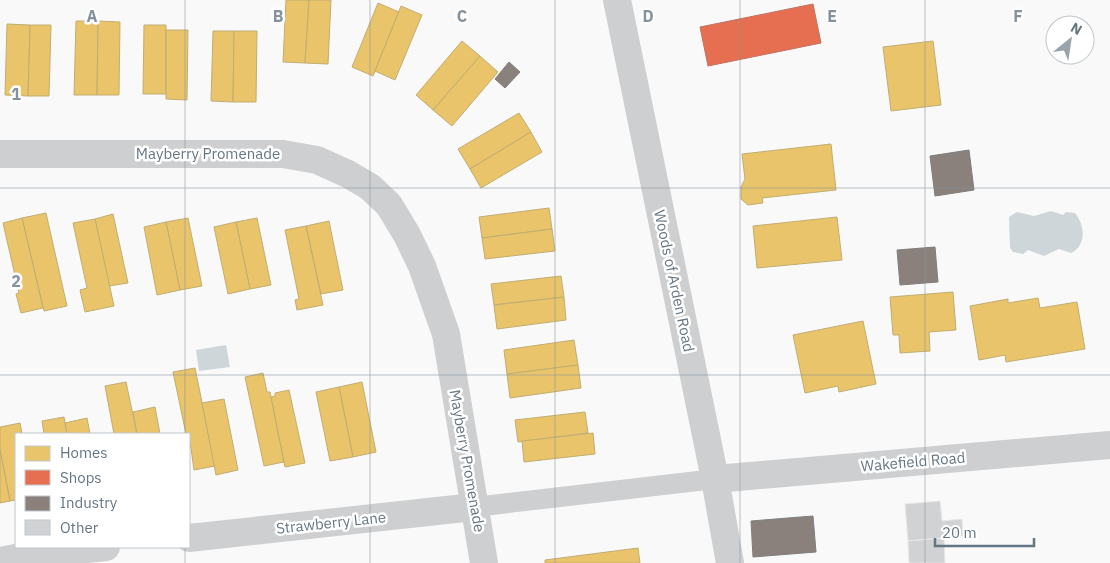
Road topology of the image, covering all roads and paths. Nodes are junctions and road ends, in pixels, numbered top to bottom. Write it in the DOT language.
graph roads {
  1 [pos="617,0"];
  2 [pos="0,154"];
  3 [pos="1110,445"];
  4 [pos="715,478"];
  5 [pos="474,507"];
  6 [pos="190,538"];
  7 [pos="97,548"];
  8 [pos="0,561"];
  9 [pos="484,563"];
  10 [pos="730,563"];
  1 -- 4 [label="street, Woods of Arden Road"];
  2 -- 5 [label="street, Mayberry Promenade"];
  3 -- 4 [label="street, Wakefield Road"];
  4 -- 5 [label="lane"];
  4 -- 10 [label="street, Woods of Arden Road"];
  5 -- 6 [label="street, Strawberry Lane"];
  5 -- 9 [label="street, Mayberry Promenade"];
  7 -- 8 [label="street"];
}
